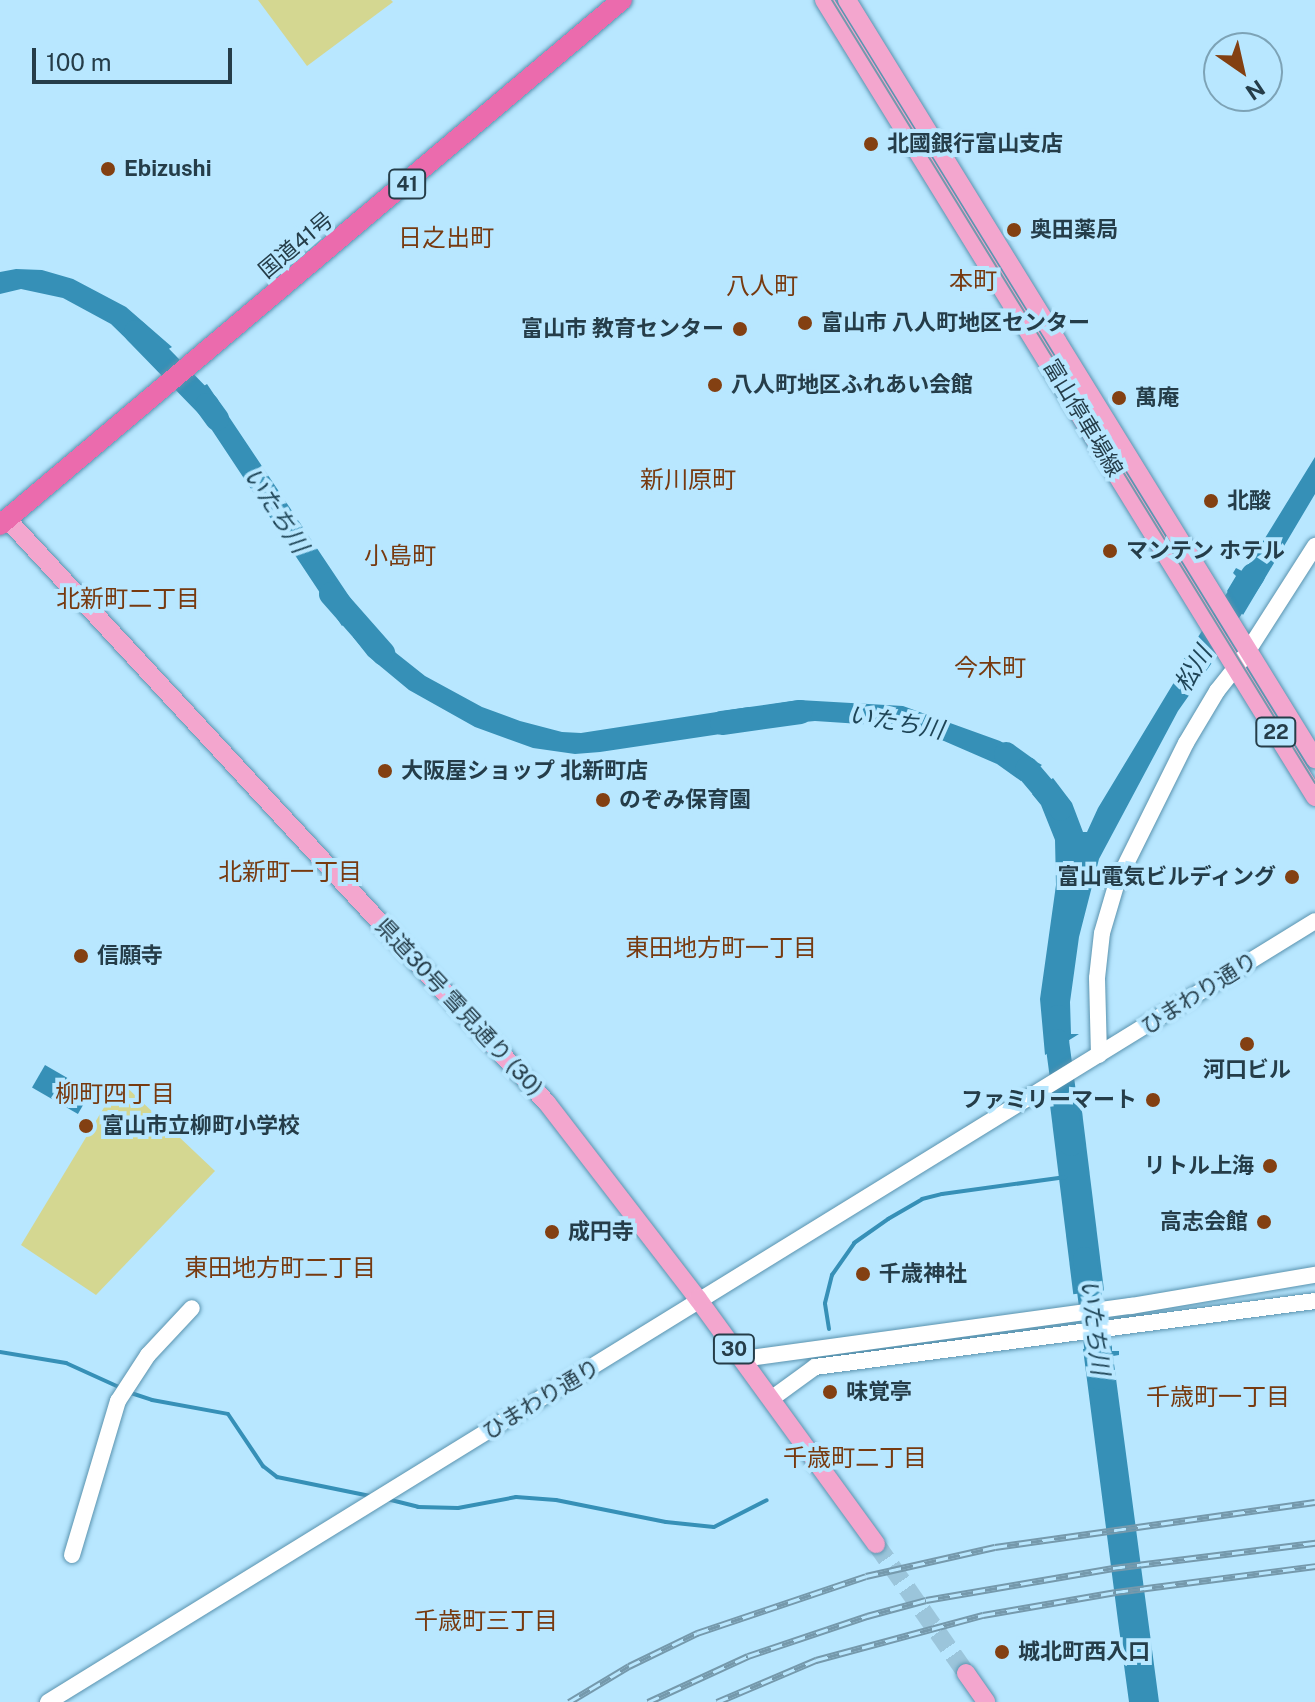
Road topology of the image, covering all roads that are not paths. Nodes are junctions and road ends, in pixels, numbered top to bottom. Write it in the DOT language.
graph roads {
  1 [pos="622,0"];
  2 [pos="824,0"];
  3 [pos="847,0"];
  4 [pos="2,519"];
  5 [pos="1315,546"];
  6 [pos="1248,650"];
  7 [pos="1236,667"];
  8 [pos="1315,759"];
  9 [pos="1315,797"];
  10 [pos="1315,921"];
  11 [pos="1099,1055"];
  12 [pos="1315,1275"];
  13 [pos="698,1299"];
  14 [pos="1315,1301"];
  15 [pos="192,1308"];
  16 [pos="742,1359"];
  17 [pos="771,1399"];
  18 [pos="876,1544"];
  19 [pos="72,1555"];
  20 [pos="966,1673"];
  21 [pos="48,1702"];
  22 [pos="986,1702"];
  1 -- 4 [label="highway, 国道41号 / 41"];
  2 -- 7 [label="main road, 富山停車場線 / 22"];
  3 -- 6 [label="main road, 富山停車場線 / 22"];
  4 -- 13 [label="main road, 県道30号 雪見通り (30) / 30"];
  5 -- 6 [label="street"];
  6 -- 7 [label="street"];
  6 -- 8 [label="main road, 富山停車場線 / 22"];
  7 -- 9 [label="main road, 富山停車場線 / 22"];
  7 -- 11 [label="street"];
  10 -- 11 [label="street, ひまわり通り"];
  11 -- 13 [label="street, ひまわり通り"];
  12 -- 16 [label="street"];
  13 -- 16 [label="main road, 30"];
  13 -- 21 [label="street, ひまわり通り"];
  14 -- 17 [label="street"];
  15 -- 19 [label="street"];
  16 -- 17 [label="main road, 30"];
  17 -- 18 [label="main road, 30"];
  20 -- 22 [label="main road"];
}
